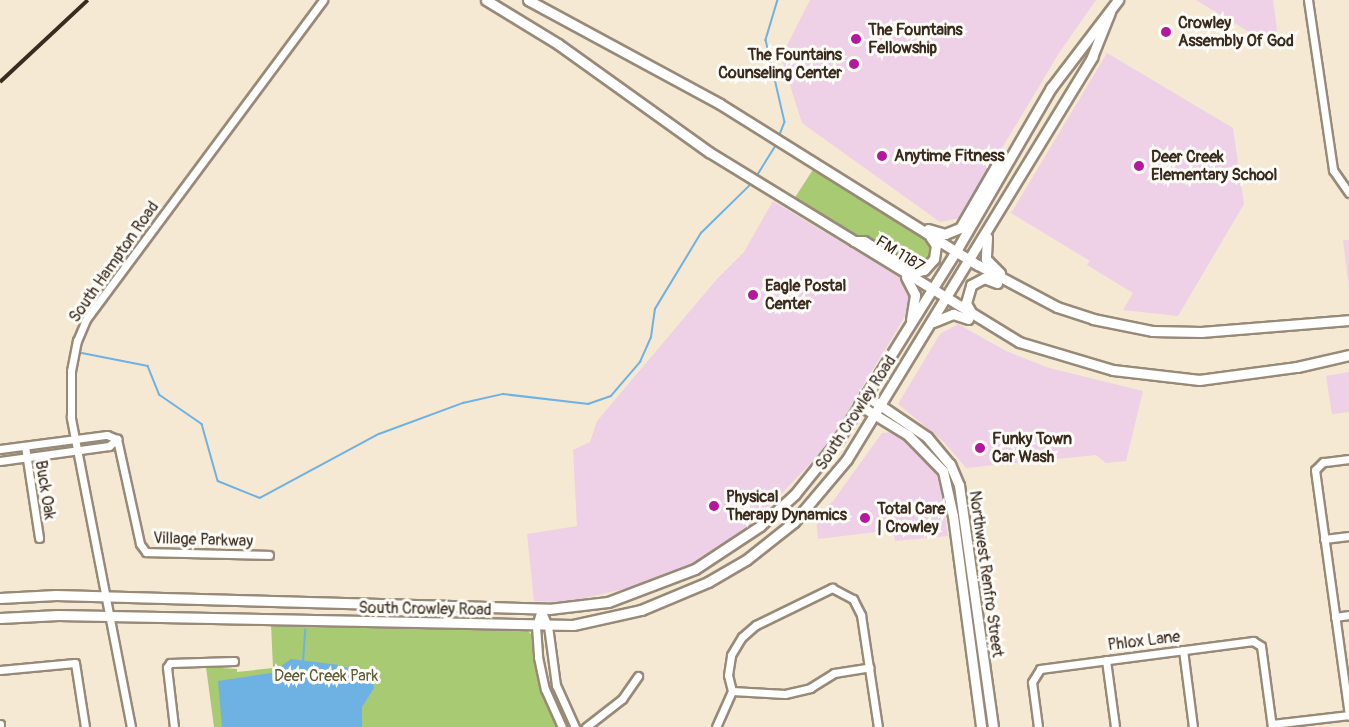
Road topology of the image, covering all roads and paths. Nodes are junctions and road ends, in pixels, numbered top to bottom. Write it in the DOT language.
graph roads {
  1 [pos="323,0"];
  2 [pos="486,0"];
  3 [pos="528,0"];
  4 [pos="1118,0"];
  5 [pos="1308,0"];
  6 [pos="1110,12"];
  7 [pos="1032,120"];
  8 [pos="1047,129"];
  9 [pos="1007,161"];
  10 [pos="835,176"];
  11 [pos="1349,193"];
  12 [pos="989,228"];
  13 [pos="925,232"];
  14 [pos="852,241"];
  15 [pos="956,251"];
  16 [pos="970,260"];
  17 [pos="904,274"];
  18 [pos="1007,282"];
  19 [pos="931,291"];
  20 [pos="945,300"];
  21 [pos="1349,320"];
  22 [pos="980,321"];
  23 [pos="911,323"];
  24 [pos="1107,323"];
  25 [pos="929,325"];
  26 [pos="1019,342"];
  27 [pos="1349,355"];
  28 [pos="865,395"];
  29 [pos="859,405"];
  30 [pos="881,405"];
  31 [pos="875,415"];
  32 [pos="76,440"];
  33 [pos="117,440"];
  34 [pos="25,446"];
  35 [pos="0,449"];
  36 [pos="78,451"];
  37 [pos="27,457"];
  38 [pos="1349,459"];
  39 [pos="0,461"];
  40 [pos="946,468"];
  41 [pos="760,526"];
  42 [pos="1349,536"];
  43 [pos="39,538"];
  44 [pos="1324,539"];
  45 [pos="772,541"];
  46 [pos="270,555"];
  47 [pos="108,596"];
  48 [pos="0,598"];
  49 [pos="541,609"];
  50 [pos="1349,615"];
  51 [pos="112,616"];
  52 [pos="1335,617"];
  53 [pos="0,618"];
  54 [pos="536,626"];
  55 [pos="548,626"];
  56 [pos="1183,650"];
  57 [pos="1106,660"];
  58 [pos="234,661"];
  59 [pos="870,667"];
  60 [pos="0,670"];
  61 [pos="638,676"];
  62 [pos="732,691"];
  63 [pos="1349,715"];
  64 [pos="1272,726"];
  65 [pos="85,727"];
  66 [pos="131,727"];
  67 [pos="174,727"];
  68 [pos="562,727"];
  69 [pos="575,727"];
  70 [pos="586,727"];
  71 [pos="716,727"];
  72 [pos="878,727"];
  73 [pos="981,727"];
  74 [pos="993,727"];
  75 [pos="1038,727"];
  76 [pos="1115,727"];
  77 [pos="1194,727"];
  1 -- 32 [label="street, South Hampton Road"];
  2 -- 14 [label="main road, FM 1187 / FM 1187"];
  3 -- 10 [label="main road, FM 1187 / FM 1187"];
  4 -- 6 [label="main road, South Crowley Road"];
  5 -- 11 [label="street"];
  6 -- 7 [label="main road, South Crowley Road"];
  6 -- 8 [label="main road, South Crowley Road"];
  7 -- 8 [label="main road"];
  7 -- 9 [label="main road, South Crowley Road"];
  8 -- 12 [label="main road, South Crowley Road"];
  9 -- 10 [label="main road"];
  9 -- 15 [label="main road, South Crowley Road"];
  10 -- 13 [label="main road, FM 1187 / FM 1187"];
  12 -- 16 [label="main road, South Crowley Road"];
  12 -- 18 [label="main road"];
  13 -- 14 [label="main road"];
  13 -- 15 [label="main road, FM 1187 / FM 1187"];
  14 -- 17 [label="main road, FM 1187 / FM 1187"];
  15 -- 16 [label="main road, FM 1187 / FM 1187"];
  15 -- 19 [label="main road, South Crowley Road"];
  16 -- 18 [label="main road, FM 1187 / FM 1187"];
  16 -- 20 [label="main road, South Crowley Road"];
  17 -- 19 [label="main road, FM 1187 / FM 1187"];
  17 -- 23 [label="main road"];
  18 -- 24 [label="main road, FM 1187 / FM 1187"];
  19 -- 20 [label="main road, FM 1187 / FM 1187"];
  19 -- 23 [label="main road, South Crowley Road"];
  20 -- 22 [label="main road, FM 1187 / FM 1187"];
  20 -- 25 [label="main road, South Crowley Road"];
  21 -- 24 [label="main road, FM 1187 / FM 1187"];
  22 -- 24 [label="main road"];
  22 -- 26 [label="main road, FM 1187 / FM 1187"];
  23 -- 28 [label="main road, South Crowley Road"];
  25 -- 26 [label="main road"];
  25 -- 30 [label="main road, South Crowley Road"];
  26 -- 27 [label="main road, FM 1187 / FM 1187"];
  28 -- 29 [label="main road, South Crowley Road"];
  28 -- 30 [label="main road, Northwest Renfro Street"];
  29 -- 31 [label="main road, Northwest Renfro Street"];
  29 -- 41 [label="main road, South Crowley Road"];
  30 -- 31 [label="main road, South Crowley Road"];
  30 -- 40 [label="main road, Northwest Renfro Street"];
  31 -- 40 [label="main road, Northwest Renfro Street"];
  31 -- 45 [label="main road, South Crowley Road"];
  32 -- 33 [label="street"];
  32 -- 34 [label="street"];
  32 -- 36 [label="street, South Hampton Road"];
  33 -- 36 [label="street"];
  33 -- 46 [label="street, Village Parkway"];
  34 -- 35 [label="street"];
  34 -- 37 [label="street, Buck Oak"];
  36 -- 37 [label="street"];
  36 -- 47 [label="street, South Hampton Road"];
  37 -- 39 [label="street"];
  37 -- 43 [label="street, Buck Oak"];
  38 -- 44 [label="street"];
  40 -- 73 [label="main road, Northwest Renfro Street"];
  40 -- 74 [label="main road, Northwest Renfro Street"];
  41 -- 45 [label="main road"];
  41 -- 49 [label="main road, South Crowley Road"];
  42 -- 44 [label="street"];
  44 -- 52 [label="street"];
  45 -- 55 [label="main road, South Crowley Road"];
  47 -- 48 [label="main road, South Crowley Road"];
  47 -- 49 [label="main road, South Crowley Road"];
  47 -- 51 [label="street, South Hampton Road"];
  49 -- 54 [label="street"];
  49 -- 55 [label="street"];
  50 -- 52 [label="street"];
  51 -- 53 [label="main road, South Crowley Road"];
  51 -- 54 [label="main road, South Crowley Road"];
  51 -- 66 [label="street, South Hampton Road"];
  52 -- 63 [label="street"];
  54 -- 55 [label="main road, South Crowley Road"];
  54 -- 68 [label="street"];
  55 -- 69 [label="street"];
  56 -- 57 [label="street, Phlox Lane"];
  56 -- 64 [label="street, Phlox Lane"];
  56 -- 77 [label="street"];
  57 -- 75 [label="street, Phlox Lane"];
  57 -- 76 [label="street"];
  58 -- 67 [label="street"];
  59 -- 62 [label="street"];
  59 -- 62 [label="street"];
  59 -- 72 [label="street"];
  60 -- 65 [label="street"];
  61 -- 70 [label="street"];
  62 -- 71 [label="street"];
  63 -- 64 [label="street"];
}
